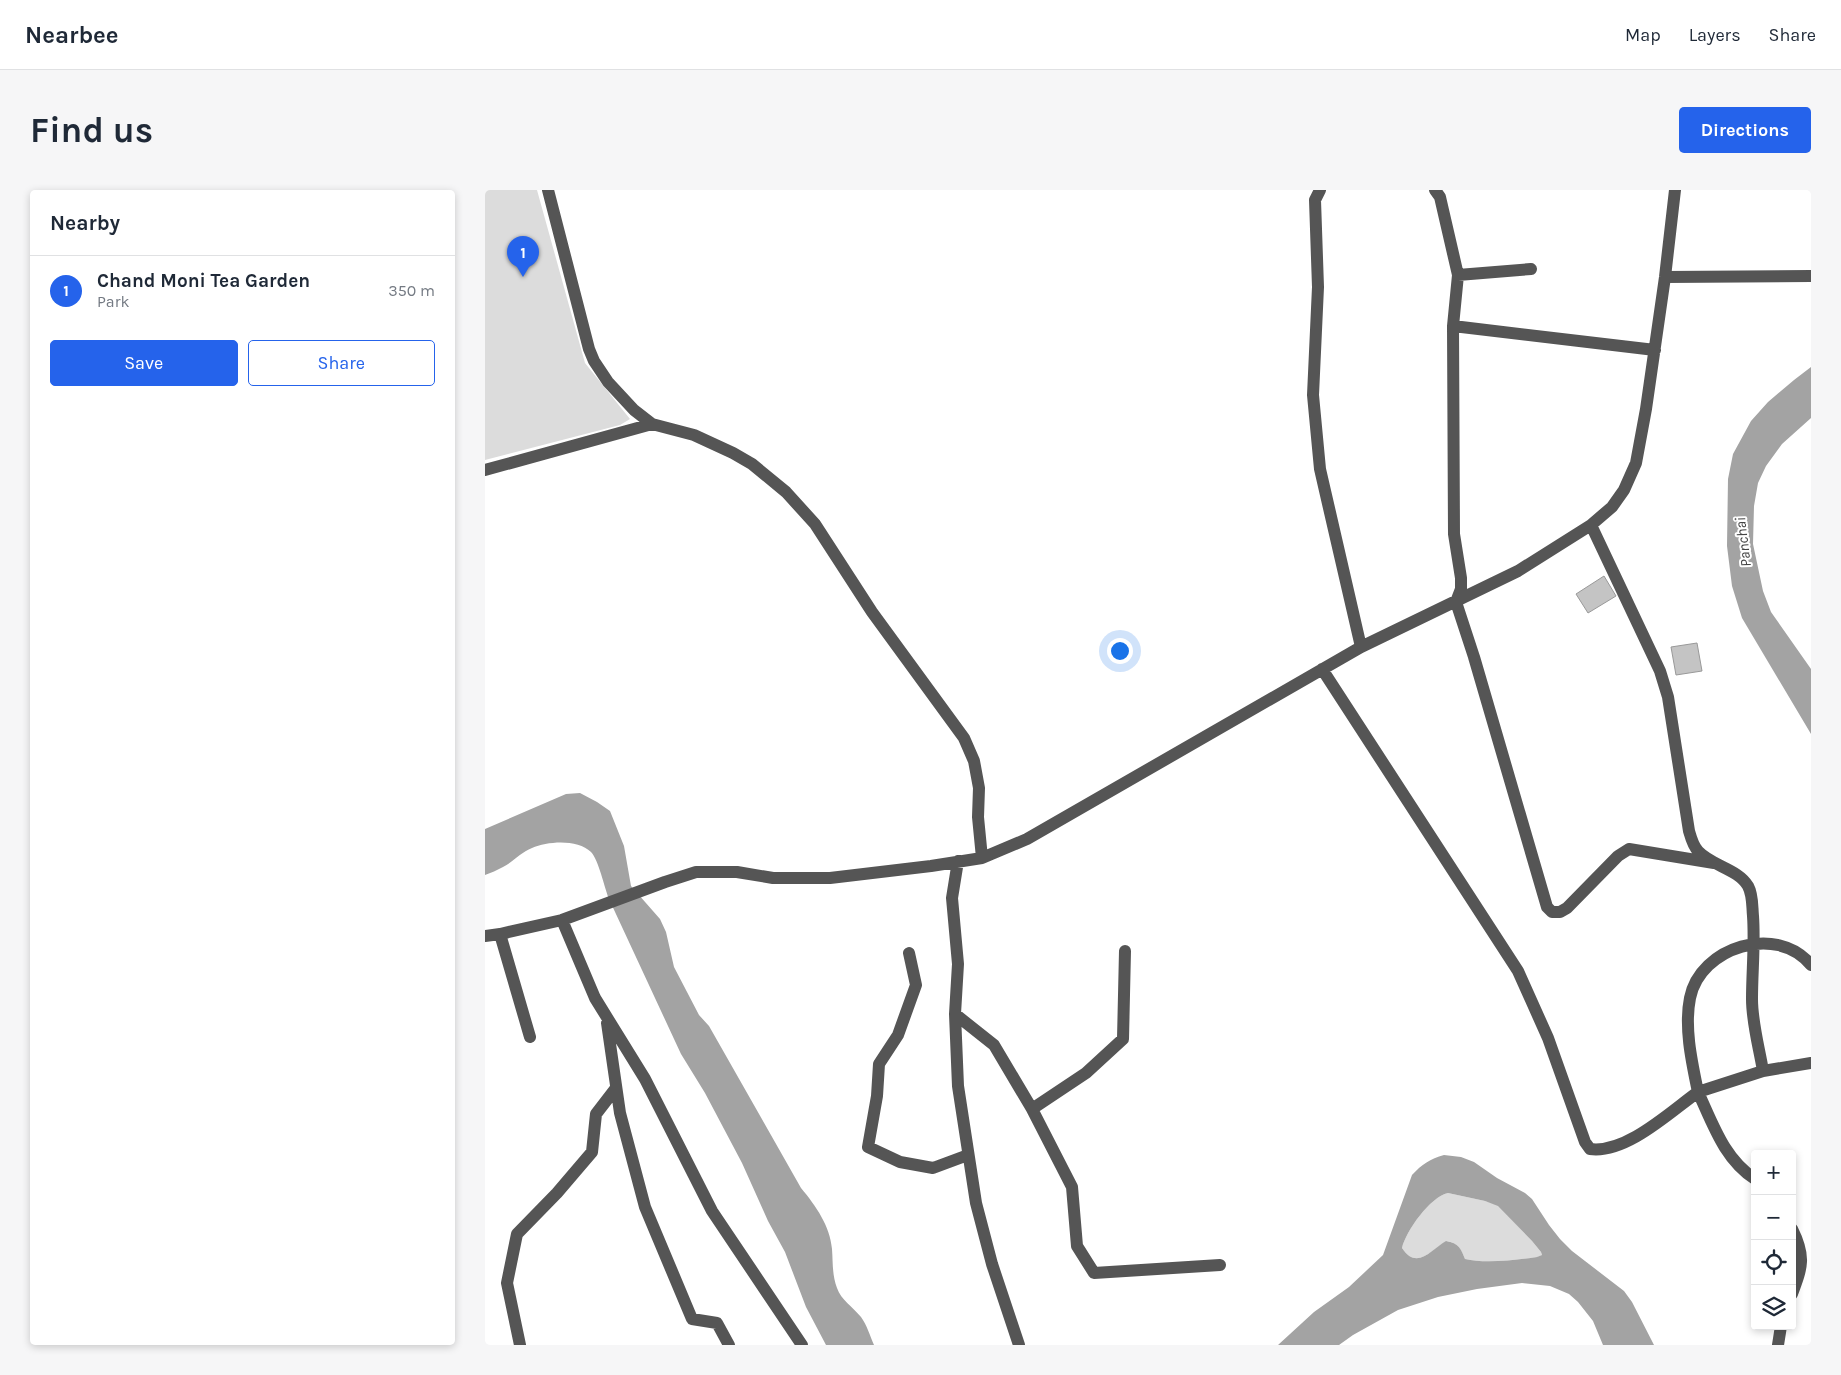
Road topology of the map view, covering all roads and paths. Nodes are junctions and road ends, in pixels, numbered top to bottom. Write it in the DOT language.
graph roads {
  1 [pos="548,190"];
  2 [pos="1320,190"];
  3 [pos="1675,190"];
  4 [pos="1441,192"];
  5 [pos="1531,269"];
  6 [pos="1458,275"];
  7 [pos="1811,276"];
  8 [pos="1665,277"];
  9 [pos="1453,326"];
  10 [pos="1655,350"];
  11 [pos="652,424"];
  12 [pos="485,470"];
  13 [pos="1591,525"];
  14 [pos="1456,602"];
  15 [pos="1361,647"];
  16 [pos="1322,669"];
  17 [pos="982,858"];
  18 [pos="958,862"];
  19 [pos="1714,863"];
  20 [pos="562,920"];
  21 [pos="500,934"];
  22 [pos="485,936"];
  23 [pos="1755,944"];
  24 [pos="1125,951"];
  25 [pos="909,953"];
  26 [pos="1811,965"];
  27 [pos="955,1014"];
  28 [pos="606,1016"];
  29 [pos="530,1037"];
  30 [pos="1811,1063"];
  31 [pos="1763,1071"];
  32 [pos="616,1088"];
  33 [pos="1698,1092"];
  34 [pos="1032,1109"];
  35 [pos="969,1155"];
  36 [pos="1751,1176"];
  37 [pos="1796,1237"];
  38 [pos="1220,1266"];
  39 [pos="1795,1285"];
  40 [pos="1780,1330"];
  41 [pos="520,1345"];
  42 [pos="729,1345"];
  43 [pos="802,1345"];
  44 [pos="1019,1345"];
  45 [pos="1778,1345"];
  1 -- 11 [label="street"];
  2 -- 15 [label="street"];
  3 -- 8 [label="street"];
  4 -- 6 [label="street"];
  5 -- 6 [label="street"];
  6 -- 9 [label="street"];
  7 -- 8 [label="street"];
  8 -- 10 [label="street"];
  9 -- 10 [label="street"];
  9 -- 14 [label="street"];
  10 -- 13 [label="street"];
  11 -- 12 [label="street"];
  11 -- 17 [label="street"];
  13 -- 14 [label="street"];
  13 -- 19 [label="street"];
  14 -- 15 [label="street"];
  14 -- 19 [label="street"];
  15 -- 16 [label="street"];
  16 -- 17 [label="street"];
  16 -- 33 [label="street"];
  17 -- 18 [label="street"];
  18 -- 20 [label="street"];
  18 -- 27 [label="street"];
  19 -- 23 [label="street"];
  20 -- 21 [label="street"];
  20 -- 28 [label="street"];
  21 -- 22 [label="street"];
  21 -- 29 [label="street"];
  23 -- 26 [label="street"];
  23 -- 31 [label="street"];
  23 -- 33 [label="street"];
  24 -- 34 [label="street"];
  25 -- 35 [label="street"];
  27 -- 34 [label="street"];
  27 -- 35 [label="street"];
  28 -- 32 [label="street"];
  28 -- 43 [label="street"];
  30 -- 31 [label="street"];
  31 -- 33 [label="street"];
  32 -- 41 [label="street"];
  32 -- 42 [label="street"];
  33 -- 36 [label="street"];
  34 -- 38 [label="street"];
  35 -- 44 [label="street"];
  37 -- 39 [label="street"];
  40 -- 45 [label="street"];
}
